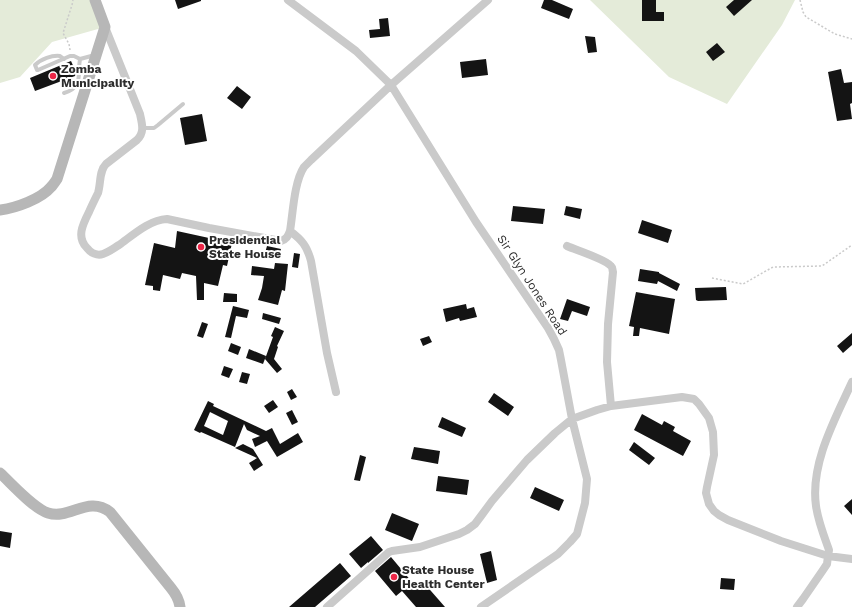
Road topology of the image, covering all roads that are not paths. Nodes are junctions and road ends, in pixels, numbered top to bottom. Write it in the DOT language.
graph roads {
  1 [pos="96,0"];
  2 [pos="288,0"];
  3 [pos="488,0"];
  4 [pos="105,27"];
  5 [pos="96,55"];
  6 [pos="64,59"];
  7 [pos="80,59"];
  8 [pos="391,85"];
  9 [pos="64,94"];
  10 [pos="183,104"];
  11 [pos="142,128"];
  12 [pos="0,210"];
  13 [pos="290,231"];
  14 [pos="567,246"];
  15 [pos="852,382"];
  16 [pos="336,392"];
  17 [pos="611,406"];
  18 [pos="572,419"];
  19 [pos="0,473"];
  20 [pos="828,556"];
  21 [pos="852,559"];
  22 [pos="180,607"];
  23 [pos="327,607"];
  24 [pos="482,607"];
  25 [pos="796,607"];
  1 -- 4 [label="street"];
  2 -- 8 [label="street, Sir Glyn Jones Road"];
  3 -- 8 [label="street"];
  4 -- 5 [label="street"];
  4 -- 11 [label="street"];
  5 -- 7 [label="lane"];
  5 -- 12 [label="street"];
  6 -- 6 [label="lane"];
  6 -- 7 [label="lane"];
  7 -- 9 [label="lane"];
  8 -- 13 [label="street"];
  8 -- 18 [label="street, Sir Glyn Jones Road"];
  10 -- 11 [label="lane"];
  11 -- 13 [label="street"];
  13 -- 16 [label="street"];
  14 -- 17 [label="street"];
  15 -- 20 [label="street"];
  17 -- 18 [label="street"];
  17 -- 20 [label="street"];
  18 -- 23 [label="street"];
  18 -- 24 [label="street, Sir Glyn Jones Road"];
  19 -- 22 [label="street"];
  20 -- 21 [label="street"];
  20 -- 25 [label="street"];
}
